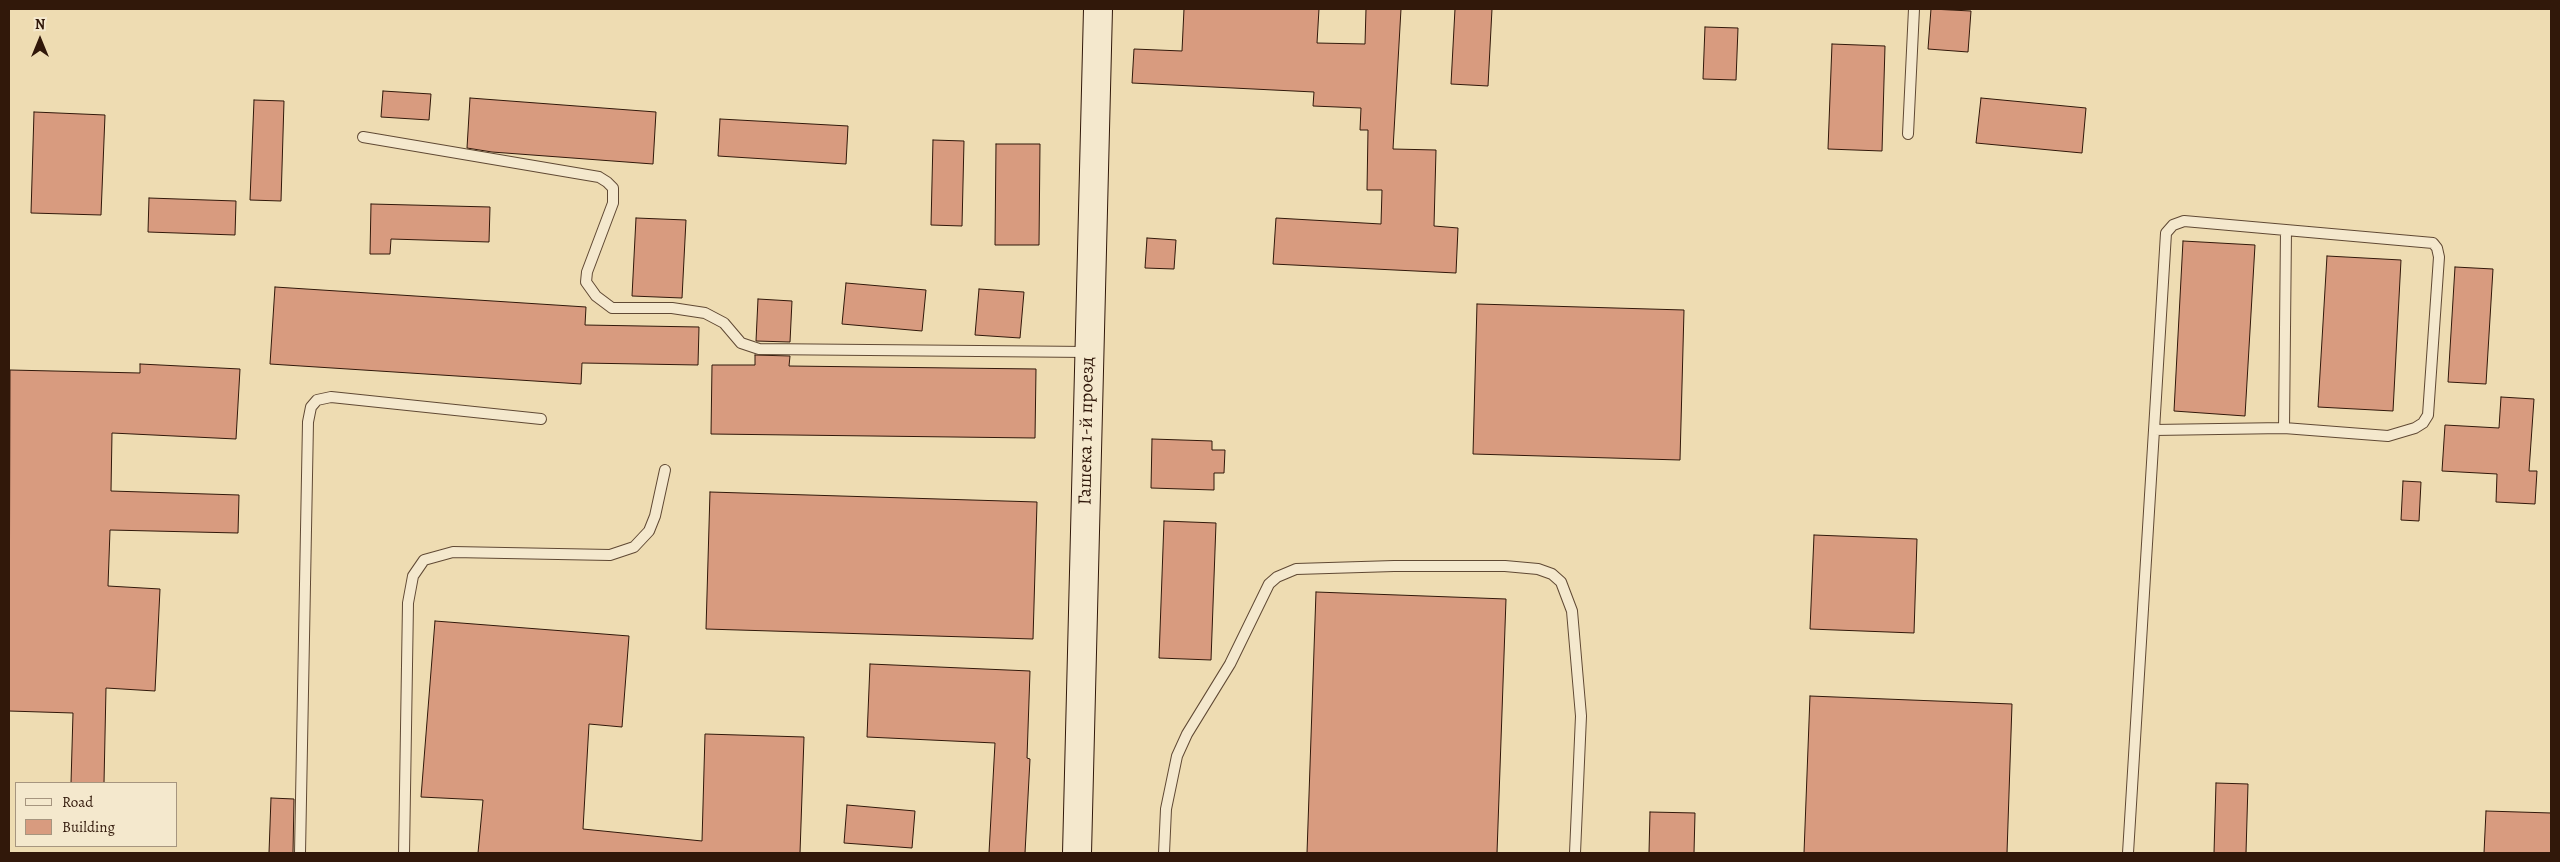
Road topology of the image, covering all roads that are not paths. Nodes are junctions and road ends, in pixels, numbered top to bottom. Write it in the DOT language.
graph roads {
  1 [pos="1098,9"];
  2 [pos="1914,9"];
  3 [pos="1908,134"];
  4 [pos="363,136"];
  5 [pos="2286,230"];
  6 [pos="1089,352"];
  7 [pos="540,418"];
  8 [pos="2284,428"];
  9 [pos="2154,430"];
  10 [pos="664,470"];
  11 [pos="300,853"];
  12 [pos="404,853"];
  13 [pos="1077,853"];
  14 [pos="1164,853"];
  15 [pos="1575,853"];
  16 [pos="2128,853"];
  1 -- 6 [label="main road, Гашека 1-й проезд"];
  2 -- 3 [label="lane"];
  4 -- 6 [label="lane"];
  5 -- 8 [label="lane"];
  5 -- 8 [label="lane"];
  5 -- 9 [label="lane"];
  6 -- 13 [label="main road, Гашека 1-й проезд"];
  7 -- 11 [label="lane"];
  8 -- 9 [label="lane"];
  9 -- 16 [label="lane"];
  10 -- 12 [label="lane"];
  14 -- 15 [label="lane"];
}
